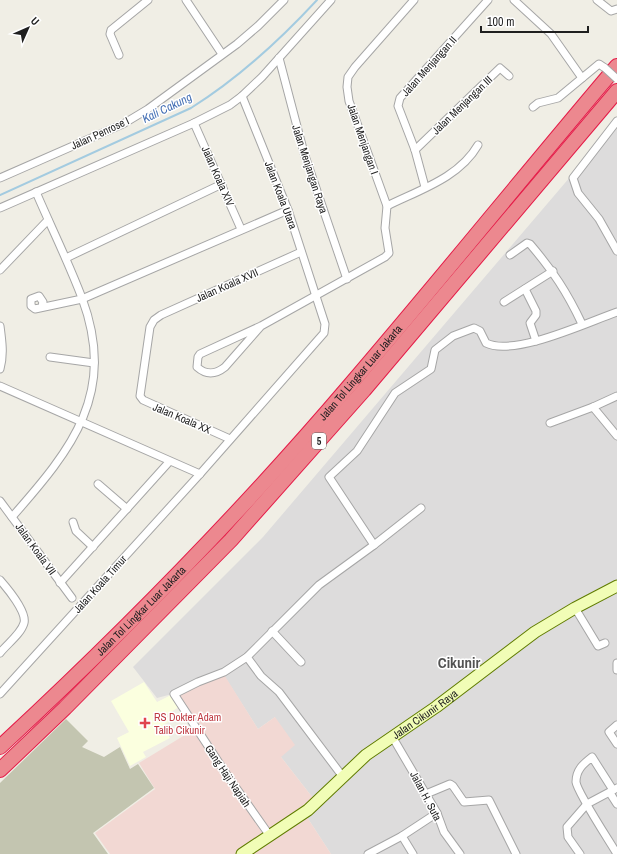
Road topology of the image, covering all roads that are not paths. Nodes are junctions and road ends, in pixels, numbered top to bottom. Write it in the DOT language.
graph roads {
  1 [pos="148,0"];
  2 [pos="186,0"];
  3 [pos="284,0"];
  4 [pos="331,0"];
  5 [pos="414,0"];
  6 [pos="488,0"];
  7 [pos="514,0"];
  8 [pos="597,0"];
  9 [pos="617,9"];
  10 [pos="222,54"];
  11 [pos="120,55"];
  12 [pos="279,58"];
  13 [pos="611,67"];
  14 [pos="509,76"];
  15 [pos="582,78"];
  16 [pos="617,79"];
  17 [pos="617,91"];
  18 [pos="242,96"];
  19 [pos="533,108"];
  20 [pos="617,121"];
  21 [pos="194,123"];
  22 [pos="478,145"];
  23 [pos="415,150"];
  24 [pos="0,178"];
  25 [pos="222,184"];
  26 [pos="425,187"];
  27 [pos="36,192"];
  28 [pos="387,206"];
  29 [pos="0,208"];
  30 [pos="288,210"];
  31 [pos="48,220"];
  32 [pos="241,229"];
  33 [pos="617,251"];
  34 [pos="301,252"];
  35 [pos="510,255"];
  36 [pos="66,258"];
  37 [pos="0,270"];
  38 [pos="553,271"];
  39 [pos="347,278"];
  40 [pos="525,289"];
  41 [pos="316,294"];
  42 [pos="82,299"];
  43 [pos="504,302"];
  44 [pos="42,306"];
  45 [pos="617,312"];
  46 [pos="154,320"];
  47 [pos="582,324"];
  48 [pos="0,326"];
  49 [pos="261,326"];
  50 [pos="536,341"];
  51 [pos="50,358"];
  52 [pos="94,363"];
  53 [pos="0,369"];
  54 [pos="0,386"];
  55 [pos="617,396"];
  56 [pos="593,408"];
  57 [pos="82,422"];
  58 [pos="550,423"];
  59 [pos="617,436"];
  60 [pos="230,439"];
  61 [pos="169,462"];
  62 [pos="200,474"];
  63 [pos="98,484"];
  64 [pos="0,501"];
  65 [pos="421,508"];
  66 [pos="127,509"];
  67 [pos="12,516"];
  68 [pos="73,522"];
  69 [pos="374,545"];
  70 [pos="93,547"];
  71 [pos="60,583"];
  72 [pos="2,586"];
  73 [pos="617,586"];
  74 [pos="72,598"];
  75 [pos="575,608"];
  76 [pos="272,631"];
  77 [pos="605,643"];
  78 [pos="0,653"];
  79 [pos="247,657"];
  80 [pos="300,662"];
  81 [pos="617,663"];
  82 [pos="617,670"];
  83 [pos="0,694"];
  84 [pos="617,725"];
  85 [pos="393,738"];
  86 [pos="617,744"];
  87 [pos="0,747"];
  88 [pos="0,770"];
  89 [pos="343,777"];
  90 [pos="613,790"];
  91 [pos="426,794"];
  92 [pos="587,804"];
  93 [pos="617,804"];
  94 [pos="437,813"];
  95 [pos="270,836"];
  96 [pos="402,836"];
  97 [pos="242,854"];
  98 [pos="368,854"];
  99 [pos="413,854"];
  100 [pos="460,854"];
  101 [pos="516,854"];
  102 [pos="580,854"];
  103 [pos="617,854"];
  1 -- 11 [label="street"];
  2 -- 10 [label="street"];
  3 -- 10 [label="street, Jalan Penrose I"];
  4 -- 12 [label="street"];
  5 -- 28 [label="street, Jalan Menjangan I"];
  6 -- 23 [label="street, Jalan Menjangan II"];
  7 -- 15 [label="street"];
  8 -- 9 [label="street"];
  10 -- 24 [label="street, Jalan Penrose I"];
  12 -- 18 [label="street"];
  12 -- 39 [label="street, Jalan Menjangan Raya"];
  13 -- 15 [label="street"];
  13 -- 16 [label="street, bridge"];
  13 -- 87 [label="highway, Jalan Tol Lingkar Luar Jakarta / 5"];
  14 -- 23 [label="street, Jalan Menjangan III"];
  15 -- 19 [label="street"];
  17 -- 88 [label="highway, Jalan Tol Lingkar Luar Jakarta / 5"];
  18 -- 21 [label="street"];
  18 -- 30 [label="street, Jalan Koala Utara"];
  20 -- 33 [label="street"];
  21 -- 25 [label="street, Jalan Koala XIV"];
  21 -- 27 [label="street"];
  22 -- 26 [label="street"];
  23 -- 26 [label="street, Jalan Menjangan II"];
  25 -- 32 [label="street, Jalan Koala XIV"];
  25 -- 36 [label="street"];
  26 -- 28 [label="street"];
  27 -- 29 [label="street"];
  27 -- 31 [label="street"];
  28 -- 39 [label="street"];
  30 -- 32 [label="street"];
  30 -- 34 [label="street, Jalan Koala Utara"];
  31 -- 36 [label="street"];
  31 -- 37 [label="street"];
  32 -- 42 [label="street"];
  34 -- 41 [label="street, Jalan Koala Utara"];
  34 -- 46 [label="street, Jalan Koala XVII"];
  35 -- 38 [label="street"];
  36 -- 42 [label="street"];
  38 -- 40 [label="street"];
  38 -- 47 [label="street"];
  39 -- 41 [label="street"];
  40 -- 43 [label="street"];
  40 -- 50 [label="street"];
  41 -- 49 [label="street"];
  41 -- 60 [label="street, Jalan Koala Utara"];
  42 -- 44 [label="street"];
  42 -- 52 [label="street"];
  45 -- 47 [label="street"];
  46 -- 60 [label="street, Jalan Koala XX"];
  47 -- 50 [label="street"];
  48 -- 53 [label="street"];
  49 -- 49 [label="street"];
  50 -- 69 [label="street"];
  51 -- 52 [label="street"];
  52 -- 57 [label="street"];
  54 -- 57 [label="street"];
  55 -- 56 [label="street"];
  56 -- 58 [label="street"];
  56 -- 59 [label="street"];
  57 -- 61 [label="street"];
  57 -- 67 [label="street"];
  60 -- 62 [label="street, Jalan Koala Timur"];
  61 -- 62 [label="street"];
  61 -- 66 [label="street"];
  62 -- 83 [label="street, Jalan Koala Timur"];
  63 -- 66 [label="street"];
  64 -- 67 [label="street, Jalan Koala VII"];
  65 -- 69 [label="street"];
  66 -- 70 [label="street"];
  67 -- 71 [label="street, Jalan Koala VII"];
  68 -- 70 [label="street"];
  69 -- 76 [label="street"];
  70 -- 71 [label="street"];
  71 -- 74 [label="street, Jalan Koala VII"];
  72 -- 78 [label="street"];
  73 -- 75 [label="street, Jalan Cikunir Raya"];
  75 -- 77 [label="street"];
  75 -- 85 [label="street, Jalan Cikunir Raya"];
  76 -- 79 [label="street"];
  76 -- 80 [label="street"];
  79 -- 89 [label="street"];
  79 -- 95 [label="street, Gang Haji Napiah"];
  81 -- 82 [label="street"];
  84 -- 86 [label="street"];
  85 -- 89 [label="street, Jalan Cikunir Raya"];
  85 -- 91 [label="street, Jalan H. Suta"];
  89 -- 95 [label="street, Jalan Cikunir Raya"];
  90 -- 92 [label="street"];
  90 -- 92 [label="street"];
  90 -- 93 [label="street"];
  91 -- 94 [label="street, Jalan H. Suta"];
  91 -- 101 [label="street"];
  92 -- 102 [label="street"];
  92 -- 103 [label="street"];
  94 -- 96 [label="street"];
  94 -- 100 [label="street, Jalan H. Suta"];
  95 -- 97 [label="street, Jalan Cikunir Raya"];
  96 -- 98 [label="street"];
  96 -- 99 [label="street"];
}
